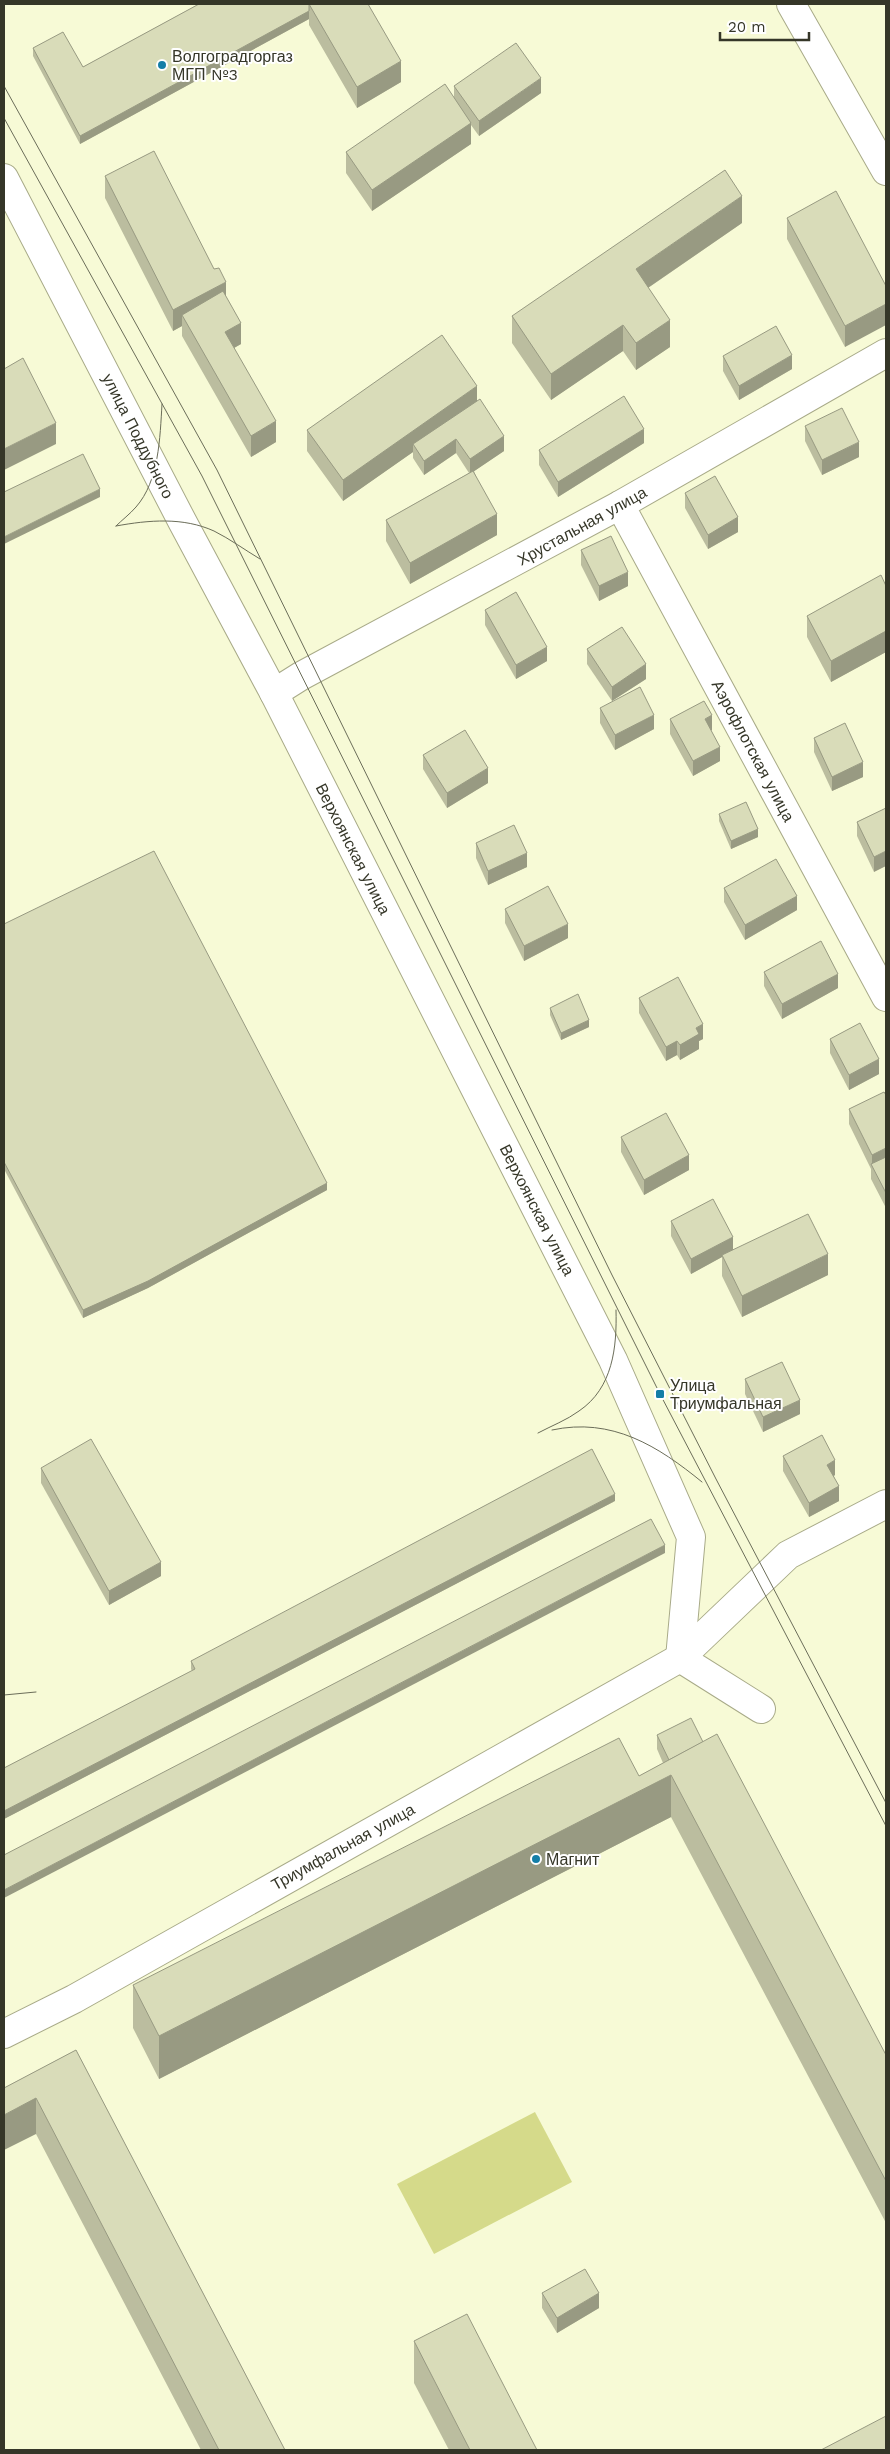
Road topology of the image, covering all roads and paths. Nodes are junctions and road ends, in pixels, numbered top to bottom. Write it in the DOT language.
graph roads {
  1 [pos="791,4"];
  2 [pos="886,171"];
  3 [pos="4,178"];
  4 [pos="886,353"];
  5 [pos="620,505"];
  6 [pos="274,693"];
  7 [pos="886,997"];
  8 [pos="886,1504"];
  9 [pos="680,1658"];
  10 [pos="761,1709"];
  11 [pos="4,2034"];
  1 -- 2 [label="street"];
  3 -- 6 [label="street, улица Поддубного"];
  4 -- 5 [label="street, Хрустальная улица"];
  5 -- 6 [label="street, Хрустальная улица"];
  5 -- 7 [label="street, Аэрофлотская улица"];
  6 -- 9 [label="street, Верхоянская улица"];
  8 -- 9 [label="street, Триумфальная улица"];
  9 -- 10 [label="street"];
  9 -- 11 [label="street, Триумфальная улица"];
}
